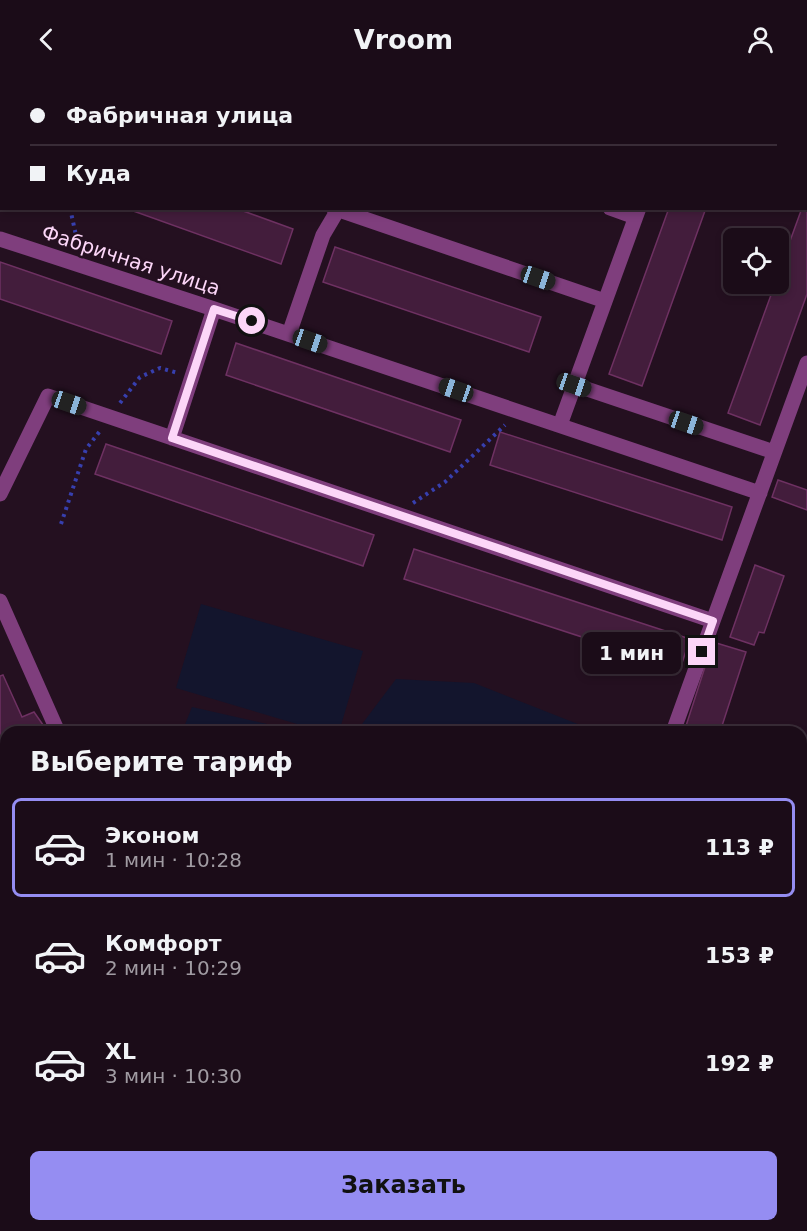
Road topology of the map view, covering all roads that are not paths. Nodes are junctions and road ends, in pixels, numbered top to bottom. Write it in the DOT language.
graph roads {
  1 [pos="336,210"];
  2 [pos="339,210"];
  3 [pos="621,210"];
  4 [pos="637,213"];
  5 [pos="0,240"];
  6 [pos="605,301"];
  7 [pos="214,309"];
  8 [pos="289,334"];
  9 [pos="807,363"];
  10 [pos="574,385"];
  11 [pos="560,425"];
  12 [pos="172,438"];
  13 [pos="774,453"];
  14 [pos="760,493"];
  15 [pos="0,494"];
  16 [pos="0,601"];
  17 [pos="713,621"];
  18 [pos="55,726"];
  19 [pos="675,726"];
  1 -- 8 [label="street"];
  2 -- 6 [label="street"];
  3 -- 4 [label="street"];
  4 -- 6 [label="street"];
  5 -- 7 [label="street, Фабричная улица"];
  6 -- 10 [label="street"];
  7 -- 8 [label="street, Фабричная улица"];
  7 -- 12 [label="street"];
  8 -- 11 [label="street, Фабричная улица"];
  9 -- 13 [label="street"];
  10 -- 11 [label="street"];
  10 -- 13 [label="street"];
  11 -- 14 [label="street, Фабричная улица"];
  12 -- 15 [label="street"];
  12 -- 17 [label="street"];
  13 -- 14 [label="street"];
  14 -- 17 [label="street"];
  16 -- 18 [label="street"];
  17 -- 19 [label="street"];
}
